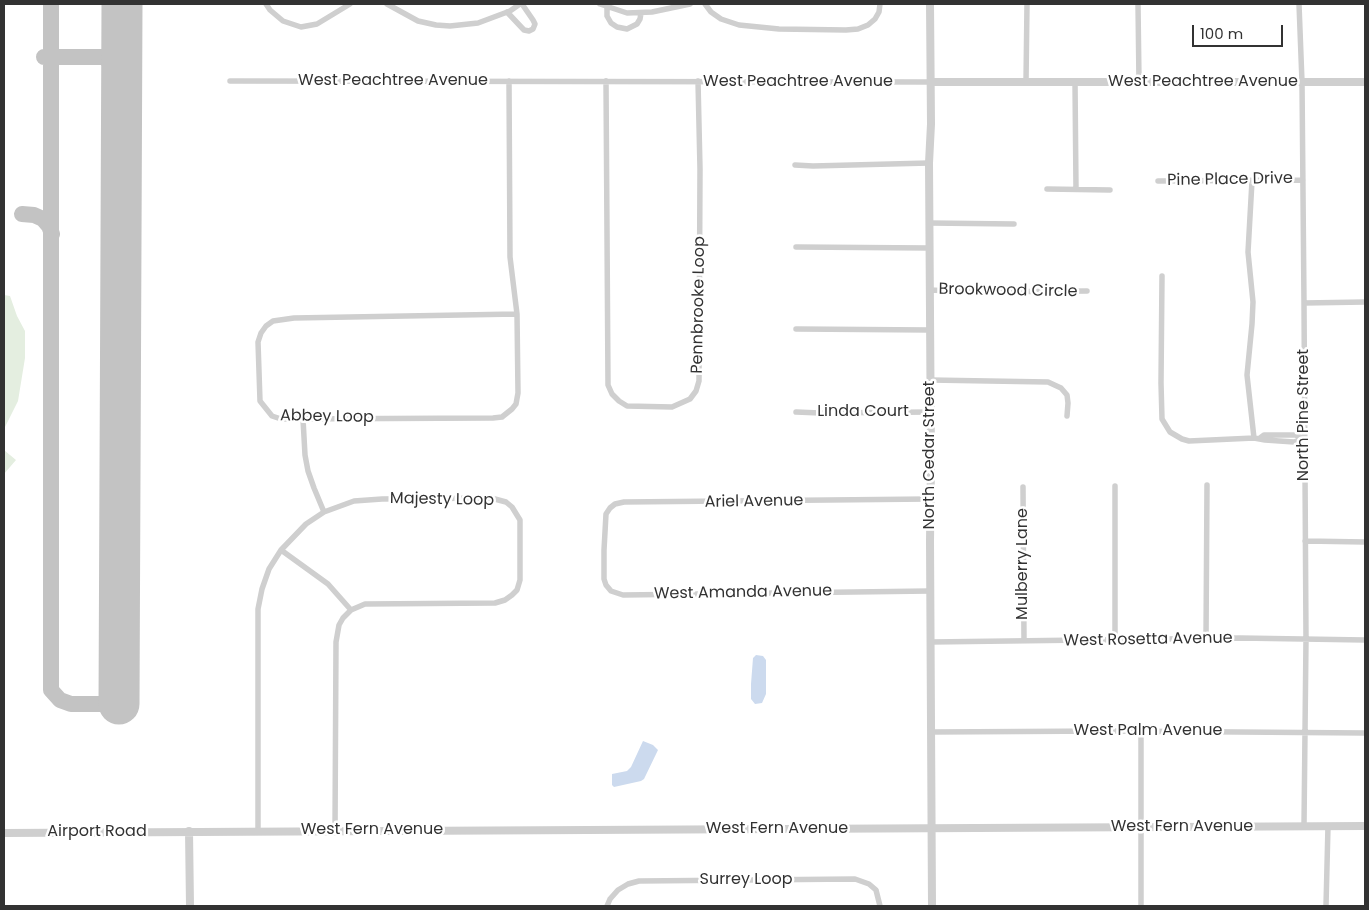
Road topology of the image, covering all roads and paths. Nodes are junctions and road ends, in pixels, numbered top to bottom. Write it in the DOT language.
graph roads {
  1 [pos="266,4"];
  2 [pos="350,4"];
  3 [pos="387,4"];
  4 [pos="521,4"];
  5 [pos="600,4"];
  6 [pos="690,4"];
  7 [pos="705,4"];
  8 [pos="880,4"];
  9 [pos="930,4"];
  10 [pos="1027,4"];
  11 [pos="1138,4"];
  12 [pos="1298,4"];
  13 [pos="607,7"];
  14 [pos="507,12"];
  15 [pos="640,13"];
  16 [pos="230,81"];
  17 [pos="509,81"];
  18 [pos="606,81"];
  19 [pos="698,82"];
  20 [pos="930,82"];
  21 [pos="1026,82"];
  22 [pos="1075,82"];
  23 [pos="1139,82"];
  24 [pos="1302,82"];
  25 [pos="1365,82"];
  26 [pos="929,163"];
  27 [pos="795,164"];
  28 [pos="1303,180"];
  29 [pos="1158,181"];
  30 [pos="1252,181"];
  31 [pos="1047,189"];
  32 [pos="1076,189"];
  33 [pos="1110,190"];
  34 [pos="930,223"];
  35 [pos="1014,224"];
  36 [pos="796,247"];
  37 [pos="929,248"];
  38 [pos="1162,276"];
  39 [pos="930,290"];
  40 [pos="1087,291"];
  41 [pos="1365,302"];
  42 [pos="1304,303"];
  43 [pos="517,314"];
  44 [pos="796,329"];
  45 [pos="930,330"];
  46 [pos="930,380"];
  47 [pos="796,412"];
  48 [pos="931,412"];
  49 [pos="1067,416"];
  50 [pos="303,419"];
  51 [pos="1257,438"];
  52 [pos="1304,438"];
  53 [pos="1207,485"];
  54 [pos="1115,486"];
  55 [pos="1023,487"];
  56 [pos="930,499"];
  57 [pos="324,512"];
  58 [pos="604,538"];
  59 [pos="1305,541"];
  60 [pos="1365,542"];
  61 [pos="281,550"];
  62 [pos="930,591"];
  63 [pos="352,610"];
  64 [pos="1206,639"];
  65 [pos="1306,639"];
  66 [pos="1024,640"];
  67 [pos="1115,640"];
  68 [pos="1365,640"];
  69 [pos="931,642"];
  70 [pos="931,732"];
  71 [pos="1141,732"];
  72 [pos="1304,732"];
  73 [pos="1365,733"];
  74 [pos="1304,826"];
  75 [pos="1328,826"];
  76 [pos="1365,826"];
  77 [pos="1141,827"];
  78 [pos="932,828"];
  79 [pos="190,831"];
  80 [pos="258,831"];
  81 [pos="335,831"];
  82 [pos="4,833"];
  83 [pos="190,906"];
  84 [pos="607,906"];
  85 [pos="880,906"];
  86 [pos="932,906"];
  87 [pos="1141,906"];
  88 [pos="1326,906"];
  1 -- 2 [label="street"];
  3 -- 14 [label="street"];
  4 -- 14 [label="street"];
  4 -- 14 [label="street"];
  5 -- 13 [label="street"];
  6 -- 15 [label="street"];
  7 -- 8 [label="street"];
  9 -- 20 [label="street, North Cedar Street"];
  10 -- 21 [label="street"];
  11 -- 23 [label="street"];
  12 -- 24 [label="street, North Pine Street"];
  13 -- 15 [label="street"];
  13 -- 15 [label="street"];
  16 -- 17 [label="street, West Peachtree Avenue"];
  17 -- 18 [label="street, West Peachtree Avenue"];
  17 -- 43 [label="street, Abbey Loop"];
  18 -- 19 [label="street, West Peachtree Avenue"];
  18 -- 19 [label="street, Pennbrooke Loop"];
  19 -- 20 [label="street, West Peachtree Avenue"];
  20 -- 21 [label="street, West Peachtree Avenue"];
  20 -- 26 [label="street, North Cedar Street"];
  21 -- 22 [label="street, West Peachtree Avenue"];
  22 -- 23 [label="street, West Peachtree Avenue"];
  22 -- 32 [label="street"];
  23 -- 24 [label="street, West Peachtree Avenue"];
  24 -- 25 [label="street, West Peachtree Avenue"];
  24 -- 28 [label="street, North Pine Street"];
  26 -- 27 [label="street"];
  26 -- 34 [label="street, North Cedar Street"];
  28 -- 30 [label="street, Pine Place Drive"];
  28 -- 42 [label="street, North Pine Street"];
  29 -- 30 [label="street, Pine Place Drive"];
  30 -- 51 [label="street"];
  31 -- 32 [label="street"];
  32 -- 33 [label="street"];
  34 -- 35 [label="street"];
  34 -- 37 [label="street, North Cedar Street"];
  36 -- 37 [label="street"];
  37 -- 39 [label="street, North Cedar Street"];
  38 -- 51 [label="street"];
  39 -- 40 [label="street, Brookwood Circle"];
  39 -- 45 [label="street, North Cedar Street"];
  41 -- 42 [label="street"];
  42 -- 52 [label="street, North Pine Street"];
  43 -- 50 [label="street, Abbey Loop"];
  43 -- 50 [label="street, Abbey Loop"];
  44 -- 45 [label="street"];
  45 -- 46 [label="street, North Cedar Street"];
  46 -- 48 [label="street, North Cedar Street"];
  46 -- 49 [label="street"];
  47 -- 48 [label="street, Linda Court"];
  48 -- 56 [label="street, North Cedar Street"];
  50 -- 57 [label="street"];
  51 -- 52 [label="street"];
  52 -- 59 [label="street, North Pine Street"];
  53 -- 64 [label="street"];
  54 -- 67 [label="street"];
  55 -- 66 [label="street, Mulberry Lane"];
  56 -- 58 [label="street, Ariel Avenue"];
  56 -- 62 [label="street, North Cedar Street"];
  57 -- 61 [label="street, Majesty Loop"];
  57 -- 63 [label="street, Majesty Loop"];
  58 -- 62 [label="street, West Amanda Avenue"];
  59 -- 60 [label="street"];
  59 -- 65 [label="street, North Pine Street"];
  61 -- 63 [label="street"];
  61 -- 80 [label="street, Majesty Loop"];
  62 -- 69 [label="street, North Cedar Street"];
  63 -- 81 [label="street"];
  64 -- 65 [label="street, West Rosetta Avenue"];
  64 -- 67 [label="street, West Rosetta Avenue"];
  65 -- 68 [label="street, West Rosetta Avenue"];
  65 -- 72 [label="street, North Pine Street"];
  66 -- 67 [label="street, West Rosetta Avenue"];
  66 -- 69 [label="street, West Rosetta Avenue"];
  69 -- 70 [label="street, North Cedar Street"];
  70 -- 71 [label="street, West Palm Avenue"];
  70 -- 78 [label="street, North Cedar Street"];
  71 -- 72 [label="street, West Palm Avenue"];
  71 -- 77 [label="street"];
  72 -- 73 [label="street, West Palm Avenue"];
  72 -- 74 [label="street, North Pine Street"];
  74 -- 75 [label="street, West Fern Avenue"];
  74 -- 77 [label="street, West Fern Avenue"];
  75 -- 76 [label="street, West Fern Avenue"];
  75 -- 88 [label="street"];
  77 -- 78 [label="street, West Fern Avenue"];
  77 -- 87 [label="street"];
  78 -- 81 [label="street, West Fern Avenue"];
  78 -- 86 [label="street, North Cedar Street"];
  79 -- 80 [label="street, West Fern Avenue"];
  79 -- 82 [label="street, Airport Road"];
  79 -- 83 [label="street"];
  80 -- 81 [label="street, West Fern Avenue"];
  84 -- 85 [label="street, Surrey Loop"];
}
